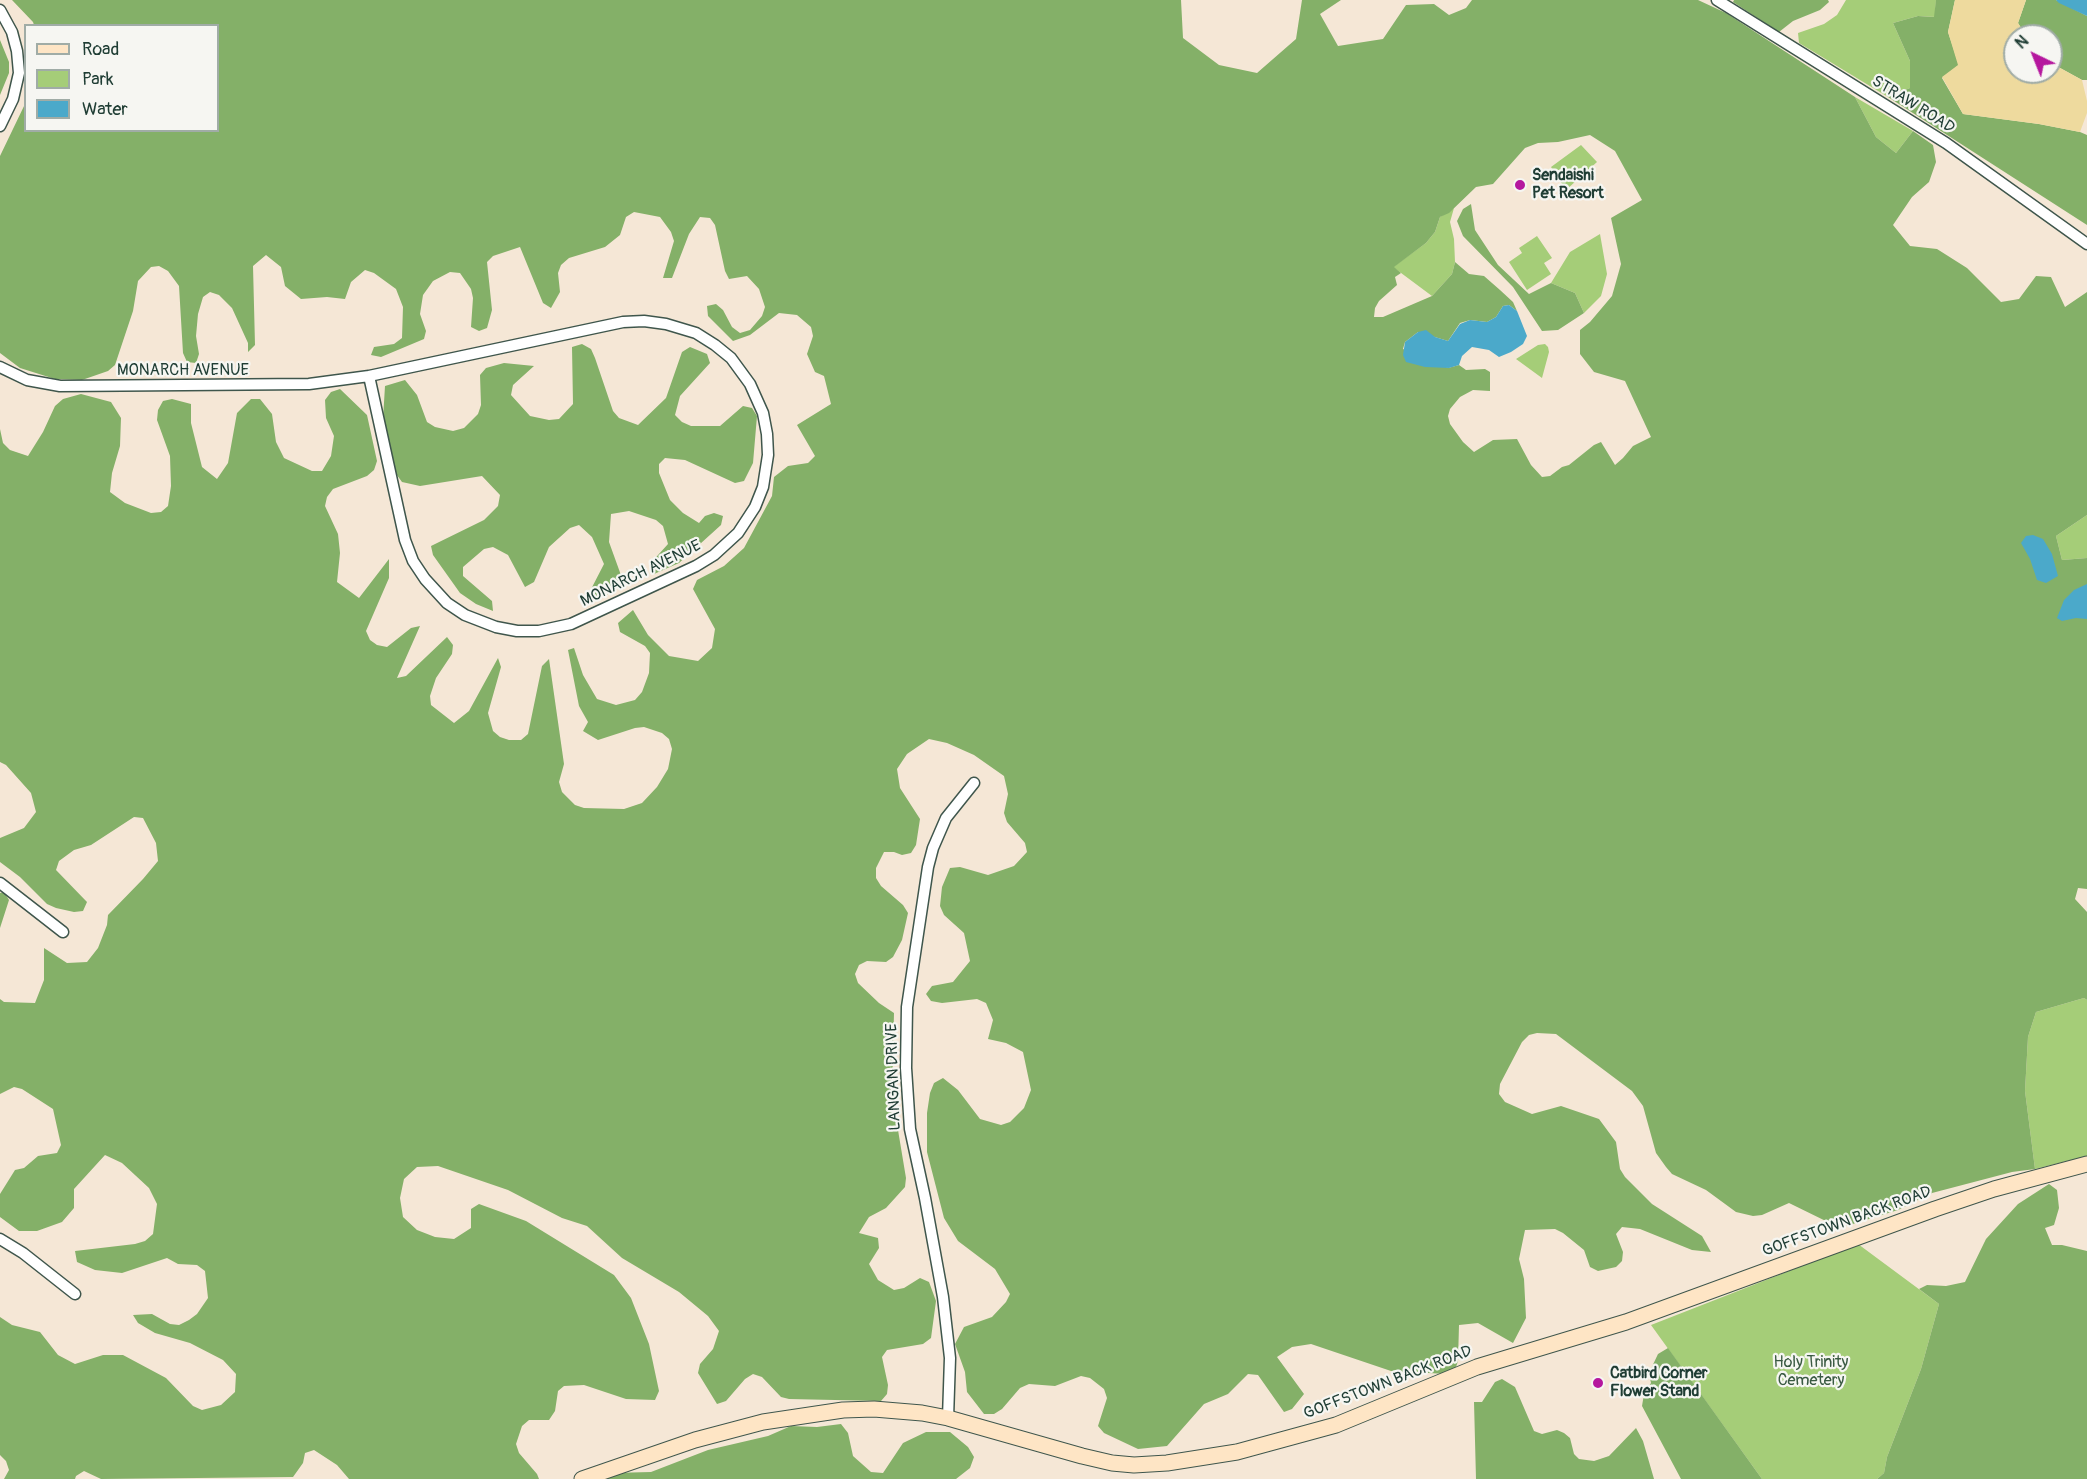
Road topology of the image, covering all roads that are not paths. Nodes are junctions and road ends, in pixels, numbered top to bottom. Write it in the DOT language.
graph roads {
  1 [pos="1717,0"];
  2 [pos="0,10"];
  3 [pos="0,126"];
  4 [pos="2087,244"];
  5 [pos="0,367"];
  6 [pos="369,376"];
  7 [pos="974,783"];
  8 [pos="0,883"];
  9 [pos="63,932"];
  10 [pos="2087,1164"];
  11 [pos="0,1239"];
  12 [pos="75,1294"];
  13 [pos="948,1418"];
  14 [pos="582,1479"];
  1 -- 4 [label="street, STRAW ROAD"];
  2 -- 3 [label="street"];
  5 -- 6 [label="street, MONARCH AVENUE"];
  6 -- 6 [label="street, MONARCH AVENUE"];
  7 -- 13 [label="street, LANGAN DRIVE"];
  8 -- 9 [label="street"];
  10 -- 13 [label="main road, GOFFSTOWN BACK ROAD"];
  11 -- 12 [label="street"];
  13 -- 14 [label="main road, GOFFSTOWN BACK ROAD"];
}
